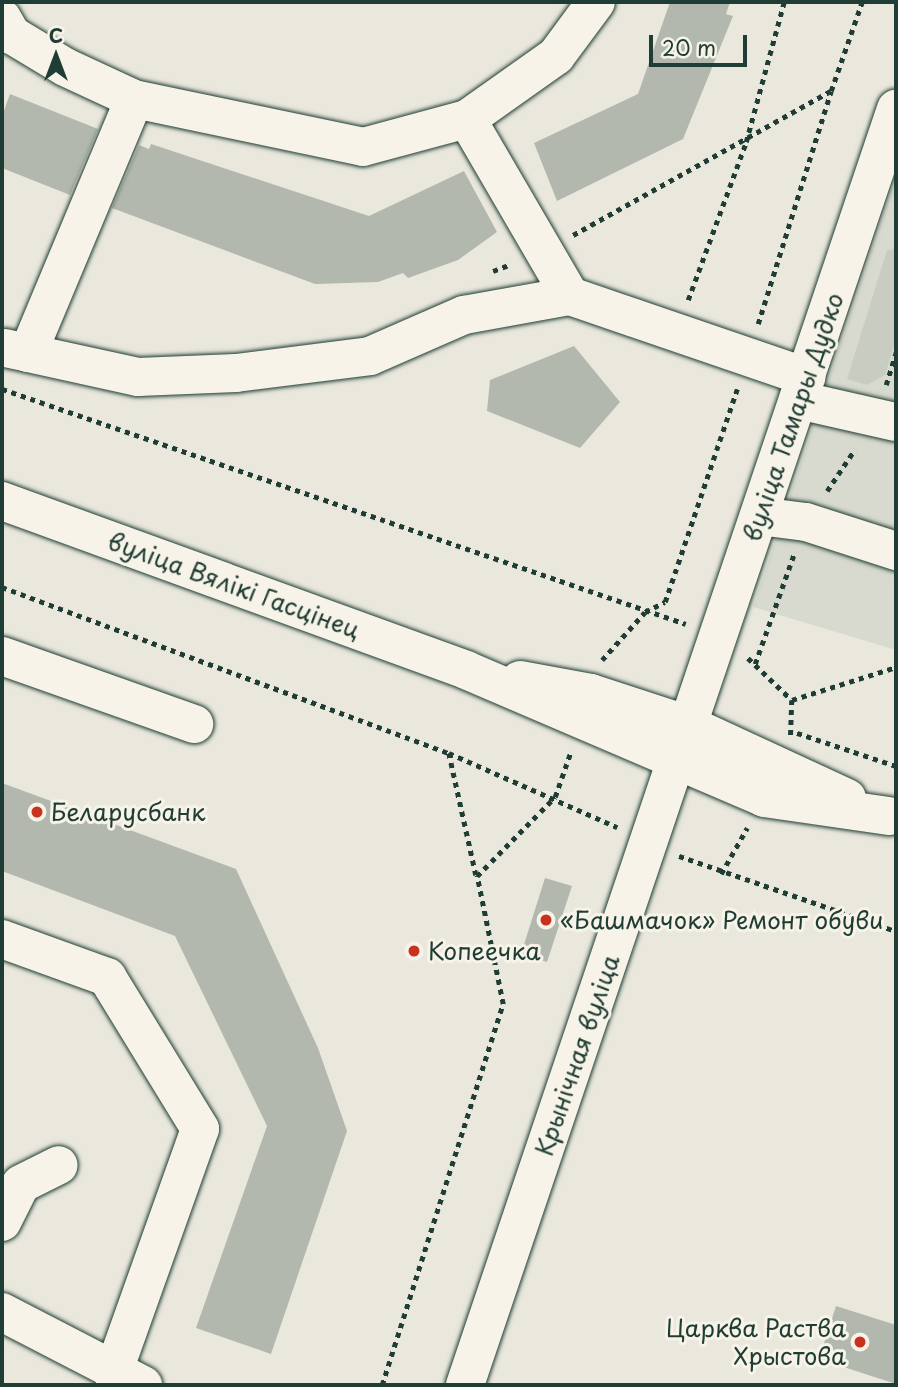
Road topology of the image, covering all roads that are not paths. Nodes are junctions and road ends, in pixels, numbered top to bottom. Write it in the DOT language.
graph roads {
  1 [pos="596,2"];
  2 [pos="2,19"];
  3 [pos="134,99"];
  4 [pos="895,117"];
  5 [pos="467,119"];
  6 [pos="881,207"];
  7 [pos="570,296"];
  8 [pos="15,350"];
  9 [pos="802,388"];
  10 [pos="896,422"];
  11 [pos="2,501"];
  12 [pos="759,516"];
  13 [pos="896,551"];
  14 [pos="2,656"];
  15 [pos="586,708"];
  16 [pos="194,724"];
  17 [pos="689,725"];
  18 [pos="676,765"];
  19 [pos="893,818"];
  20 [pos="2,939"];
  21 [pos="59,1165"];
  22 [pos="2,1222"];
  23 [pos="2,1312"];
  24 [pos="128,1380"];
  25 [pos="465,1385"];
  1 -- 5 [label="street"];
  2 -- 3 [label="street"];
  3 -- 5 [label="street"];
  3 -- 8 [label="street"];
  4 -- 6 [label="street, вуліца Тамары Дудко"];
  5 -- 7 [label="street"];
  6 -- 9 [label="street, вуліца Тамары Дудко"];
  7 -- 8 [label="street"];
  7 -- 9 [label="street"];
  9 -- 10 [label="street"];
  9 -- 12 [label="street, вуліца Тамары Дудко"];
  11 -- 15 [label="street, вуліца Вялікі Гасцінец"];
  12 -- 13 [label="street"];
  12 -- 17 [label="street, вуліца Тамары Дудко"];
  14 -- 16 [label="street"];
  15 -- 17 [label="street, вуліца Вялікі Гасцінец"];
  15 -- 18 [label="street, вуліца Вялікі Гасцінец"];
  17 -- 18 [label="street, Крынічная вуліца"];
  17 -- 19 [label="street, вуліца Вялікі Гасцінец"];
  18 -- 19 [label="street, вуліца Вялікі Гасцінец"];
  18 -- 25 [label="street, Крынічная вуліца"];
  20 -- 24 [label="street"];
  21 -- 22 [label="street"];
  23 -- 24 [label="street"];
}
